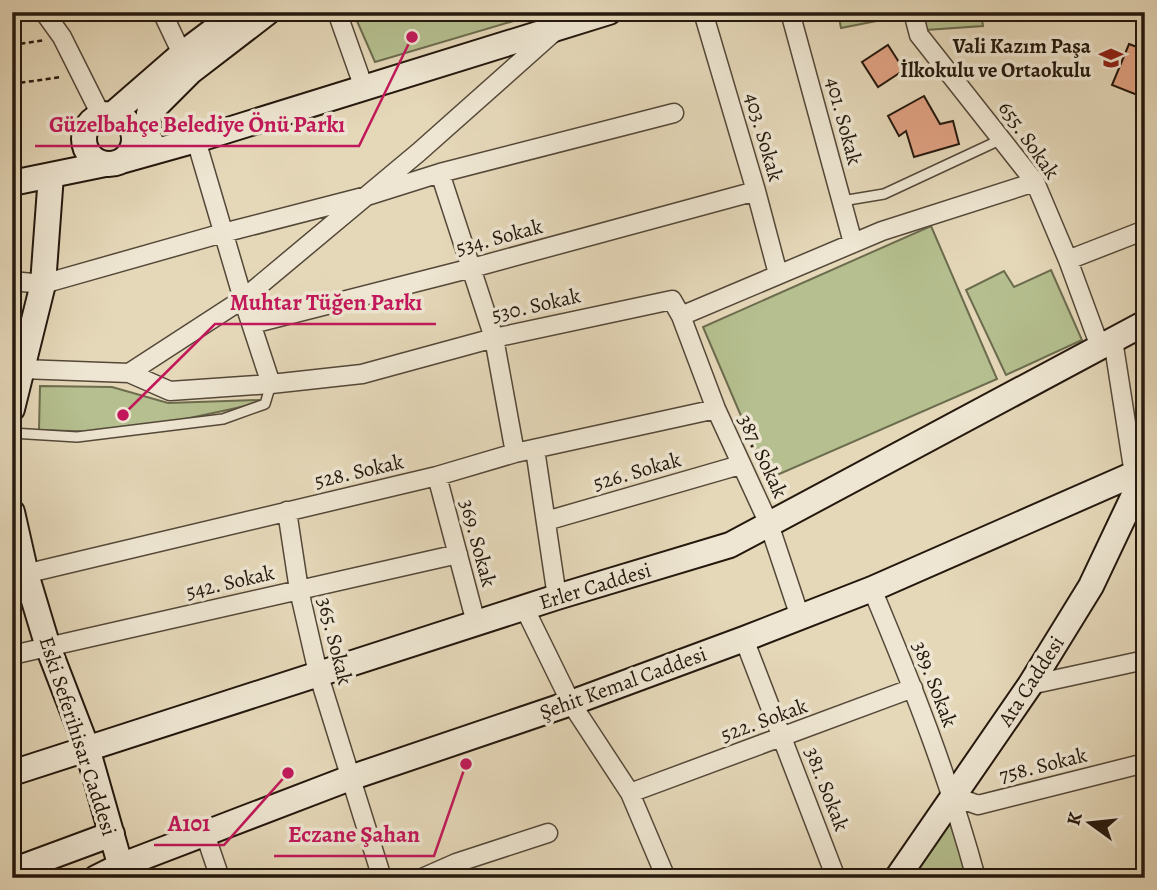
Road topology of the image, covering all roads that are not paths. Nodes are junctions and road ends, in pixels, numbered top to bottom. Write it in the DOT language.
graph roads {
  1 [pos="44,12"];
  2 [pos="162,12"];
  3 [pos="238,12"];
  4 [pos="268,12"];
  5 [pos="337,12"];
  6 [pos="609,12"];
  7 [pos="704,12"];
  8 [pos="790,12"];
  9 [pos="913,12"];
  10 [pos="560,27"];
  11 [pos="182,54"];
  12 [pos="364,88"];
  13 [pos="674,113"];
  14 [pos="100,121"];
  15 [pos="141,122"];
  16 [pos="1002,139"];
  17 [pos="196,140"];
  18 [pos="156,151"];
  19 [pos="113,163"];
  20 [pos="440,173"];
  21 [pos="51,175"];
  22 [pos="12,183"];
  23 [pos="1035,183"];
  24 [pos="757,191"];
  25 [pos="367,197"];
  26 [pos="842,201"];
  27 [pos="1145,230"];
  28 [pos="223,233"];
  29 [pos="853,243"];
  30 [pos="1068,260"];
  31 [pos="472,268"];
  32 [pos="778,274"];
  33 [pos="12,281"];
  34 [pos="43,284"];
  35 [pos="243,299"];
  36 [pos="681,316"];
  37 [pos="1145,323"];
  38 [pos="252,324"];
  39 [pos="494,338"];
  40 [pos="1106,343"];
  41 [pos="17,370"];
  42 [pos="129,373"];
  43 [pos="271,384"];
  44 [pos="12,409"];
  45 [pos="716,410"];
  46 [pos="12,433"];
  47 [pos="535,449"];
  48 [pos="515,453"];
  49 [pos="740,465"];
  50 [pos="1142,473"];
  51 [pos="437,476"];
  52 [pos="287,511"];
  53 [pos="12,512"];
  54 [pos="546,521"];
  55 [pos="769,524"];
  56 [pos="458,554"];
  57 [pos="19,575"];
  58 [pos="872,589"];
  59 [pos="299,590"];
  60 [pos="557,597"];
  61 [pos="524,607"];
  62 [pos="800,617"];
  63 [pos="476,623"];
  64 [pos="744,639"];
  65 [pos="48,646"];
  66 [pos="12,655"];
  67 [pos="1145,660"];
  68 [pos="318,673"];
  69 [pos="1030,685"];
  70 [pos="913,688"];
  71 [pos="571,703"];
  72 [pos="783,738"];
  73 [pos="87,748"];
  74 [pos="1145,763"];
  75 [pos="12,773"];
  76 [pos="350,778"];
  77 [pos="630,793"];
  78 [pos="953,796"];
  79 [pos="548,832"];
  80 [pos="112,834"];
  81 [pos="205,834"];
  82 [pos="12,871"];
  83 [pos="459,871"];
  84 [pos="122,872"];
  85 [pos="96,878"];
  86 [pos="220,878"];
  87 [pos="382,878"];
  88 [pos="422,878"];
  89 [pos="666,878"];
  90 [pos="836,878"];
  91 [pos="897,878"];
  92 [pos="976,878"];
  1 -- 14 [label="street"];
  2 -- 11 [label="street"];
  3 -- 11 [label="main road"];
  4 -- 15 [label="main road"];
  5 -- 12 [label="street"];
  6 -- 10 [label="main road"];
  7 -- 24 [label="street, 403. Sokak"];
  8 -- 26 [label="street, 401. Sokak"];
  9 -- 16 [label="street, 655. Sokak"];
  10 -- 12 [label="main road"];
  10 -- 25 [label="street"];
  11 -- 14 [label="main road"];
  12 -- 17 [label="main road"];
  13 -- 20 [label="street"];
  14 -- 15 [label="main road"];
  14 -- 19 [label="main road"];
  14 -- 21 [label="main road"];
  15 -- 18 [label="main road"];
  15 -- 19 [label="main road"];
  16 -- 23 [label="street, 655. Sokak"];
  16 -- 26 [label="lane"];
  17 -- 18 [label="main road"];
  17 -- 28 [label="street"];
  18 -- 19 [label="main road"];
  19 -- 21 [label="main road"];
  20 -- 25 [label="street"];
  20 -- 31 [label="street"];
  21 -- 22 [label="main road"];
  21 -- 34 [label="main road"];
  23 -- 29 [label="street"];
  23 -- 30 [label="street, 655. Sokak"];
  24 -- 31 [label="street, 534. Sokak"];
  24 -- 32 [label="street, 403. Sokak"];
  25 -- 28 [label="street"];
  25 -- 35 [label="street"];
  26 -- 29 [label="street, 401. Sokak"];
  27 -- 30 [label="street"];
  28 -- 34 [label="street"];
  28 -- 35 [label="street"];
  29 -- 32 [label="street"];
  30 -- 40 [label="street, 655. Sokak"];
  31 -- 38 [label="street, 534. Sokak"];
  31 -- 39 [label="street"];
  32 -- 36 [label="street"];
  33 -- 34 [label="street"];
  34 -- 41 [label="main road"];
  35 -- 38 [label="street"];
  35 -- 42 [label="street"];
  36 -- 39 [label="street, 530. Sokak"];
  36 -- 45 [label="street, 387. Sokak"];
  37 -- 40 [label="main road, Erler Caddesi"];
  38 -- 43 [label="street"];
  39 -- 43 [label="street, 530. Sokak"];
  39 -- 48 [label="street"];
  40 -- 50 [label="street, 655. Sokak"];
  40 -- 55 [label="main road, Erler Caddesi"];
  41 -- 42 [label="street, 530. Sokak"];
  41 -- 44 [label="main road"];
  42 -- 43 [label="street, 530. Sokak"];
  43 -- 46 [label="lane"];
  45 -- 47 [label="street, 528. Sokak"];
  45 -- 49 [label="street, 387. Sokak"];
  47 -- 48 [label="street, 528. Sokak"];
  47 -- 54 [label="street"];
  48 -- 51 [label="street, 528. Sokak"];
  49 -- 54 [label="street, 526. Sokak"];
  49 -- 55 [label="street, 387. Sokak"];
  50 -- 58 [label="main road, Şehit Kemal Caddesi"];
  50 -- 69 [label="main road, Ata Caddesi"];
  51 -- 52 [label="street, 528. Sokak"];
  51 -- 56 [label="street, 369. Sokak"];
  52 -- 57 [label="street, 528. Sokak"];
  52 -- 59 [label="street, 365. Sokak"];
  53 -- 57 [label="main road, Eski Seferihisar Caddesi"];
  54 -- 60 [label="street"];
  55 -- 60 [label="main road, Erler Caddesi"];
  55 -- 62 [label="street, 387. Sokak"];
  56 -- 59 [label="street, 542. Sokak"];
  56 -- 63 [label="street, 369. Sokak"];
  57 -- 65 [label="main road, Eski Seferihisar Caddesi"];
  58 -- 62 [label="main road, Şehit Kemal Caddesi"];
  58 -- 70 [label="street, 389. Sokak"];
  59 -- 65 [label="street, 542. Sokak"];
  59 -- 68 [label="street, 365. Sokak"];
  60 -- 61 [label="main road, Erler Caddesi"];
  61 -- 63 [label="main road, Erler Caddesi"];
  61 -- 71 [label="street"];
  62 -- 64 [label="main road, Şehit Kemal Caddesi"];
  63 -- 68 [label="main road, Erler Caddesi"];
  64 -- 71 [label="main road, Şehit Kemal Caddesi"];
  64 -- 72 [label="street, 381. Sokak"];
  65 -- 66 [label="street, 542. Sokak"];
  65 -- 73 [label="main road, Eski Seferihisar Caddesi"];
  67 -- 69 [label="street"];
  68 -- 73 [label="main road, Erler Caddesi"];
  68 -- 76 [label="street, 365. Sokak"];
  69 -- 78 [label="main road, Ata Caddesi"];
  70 -- 72 [label="street, 522. Sokak"];
  70 -- 78 [label="street, 389. Sokak"];
  71 -- 76 [label="main road, Şehit Kemal Caddesi"];
  71 -- 77 [label="street"];
  72 -- 77 [label="street, 522. Sokak"];
  72 -- 90 [label="street, 381. Sokak"];
  73 -- 75 [label="main road, Erler Caddesi"];
  73 -- 80 [label="main road, Eski Seferihisar Caddesi"];
  74 -- 78 [label="street, 758. Sokak"];
  76 -- 81 [label="main road, Şehit Kemal Caddesi"];
  76 -- 87 [label="street, 365. Sokak"];
  77 -- 89 [label="street"];
  78 -- 91 [label="main road, Ata Caddesi"];
  78 -- 92 [label="street, 389. Sokak"];
  79 -- 83 [label="street"];
  80 -- 82 [label="main road"];
  80 -- 84 [label="main road, Eski Seferihisar Caddesi"];
  81 -- 84 [label="main road, Şehit Kemal Caddesi"];
  81 -- 86 [label="street"];
  83 -- 88 [label="street"];
  84 -- 85 [label="main road, Şehit Kemal Caddesi"];
}
